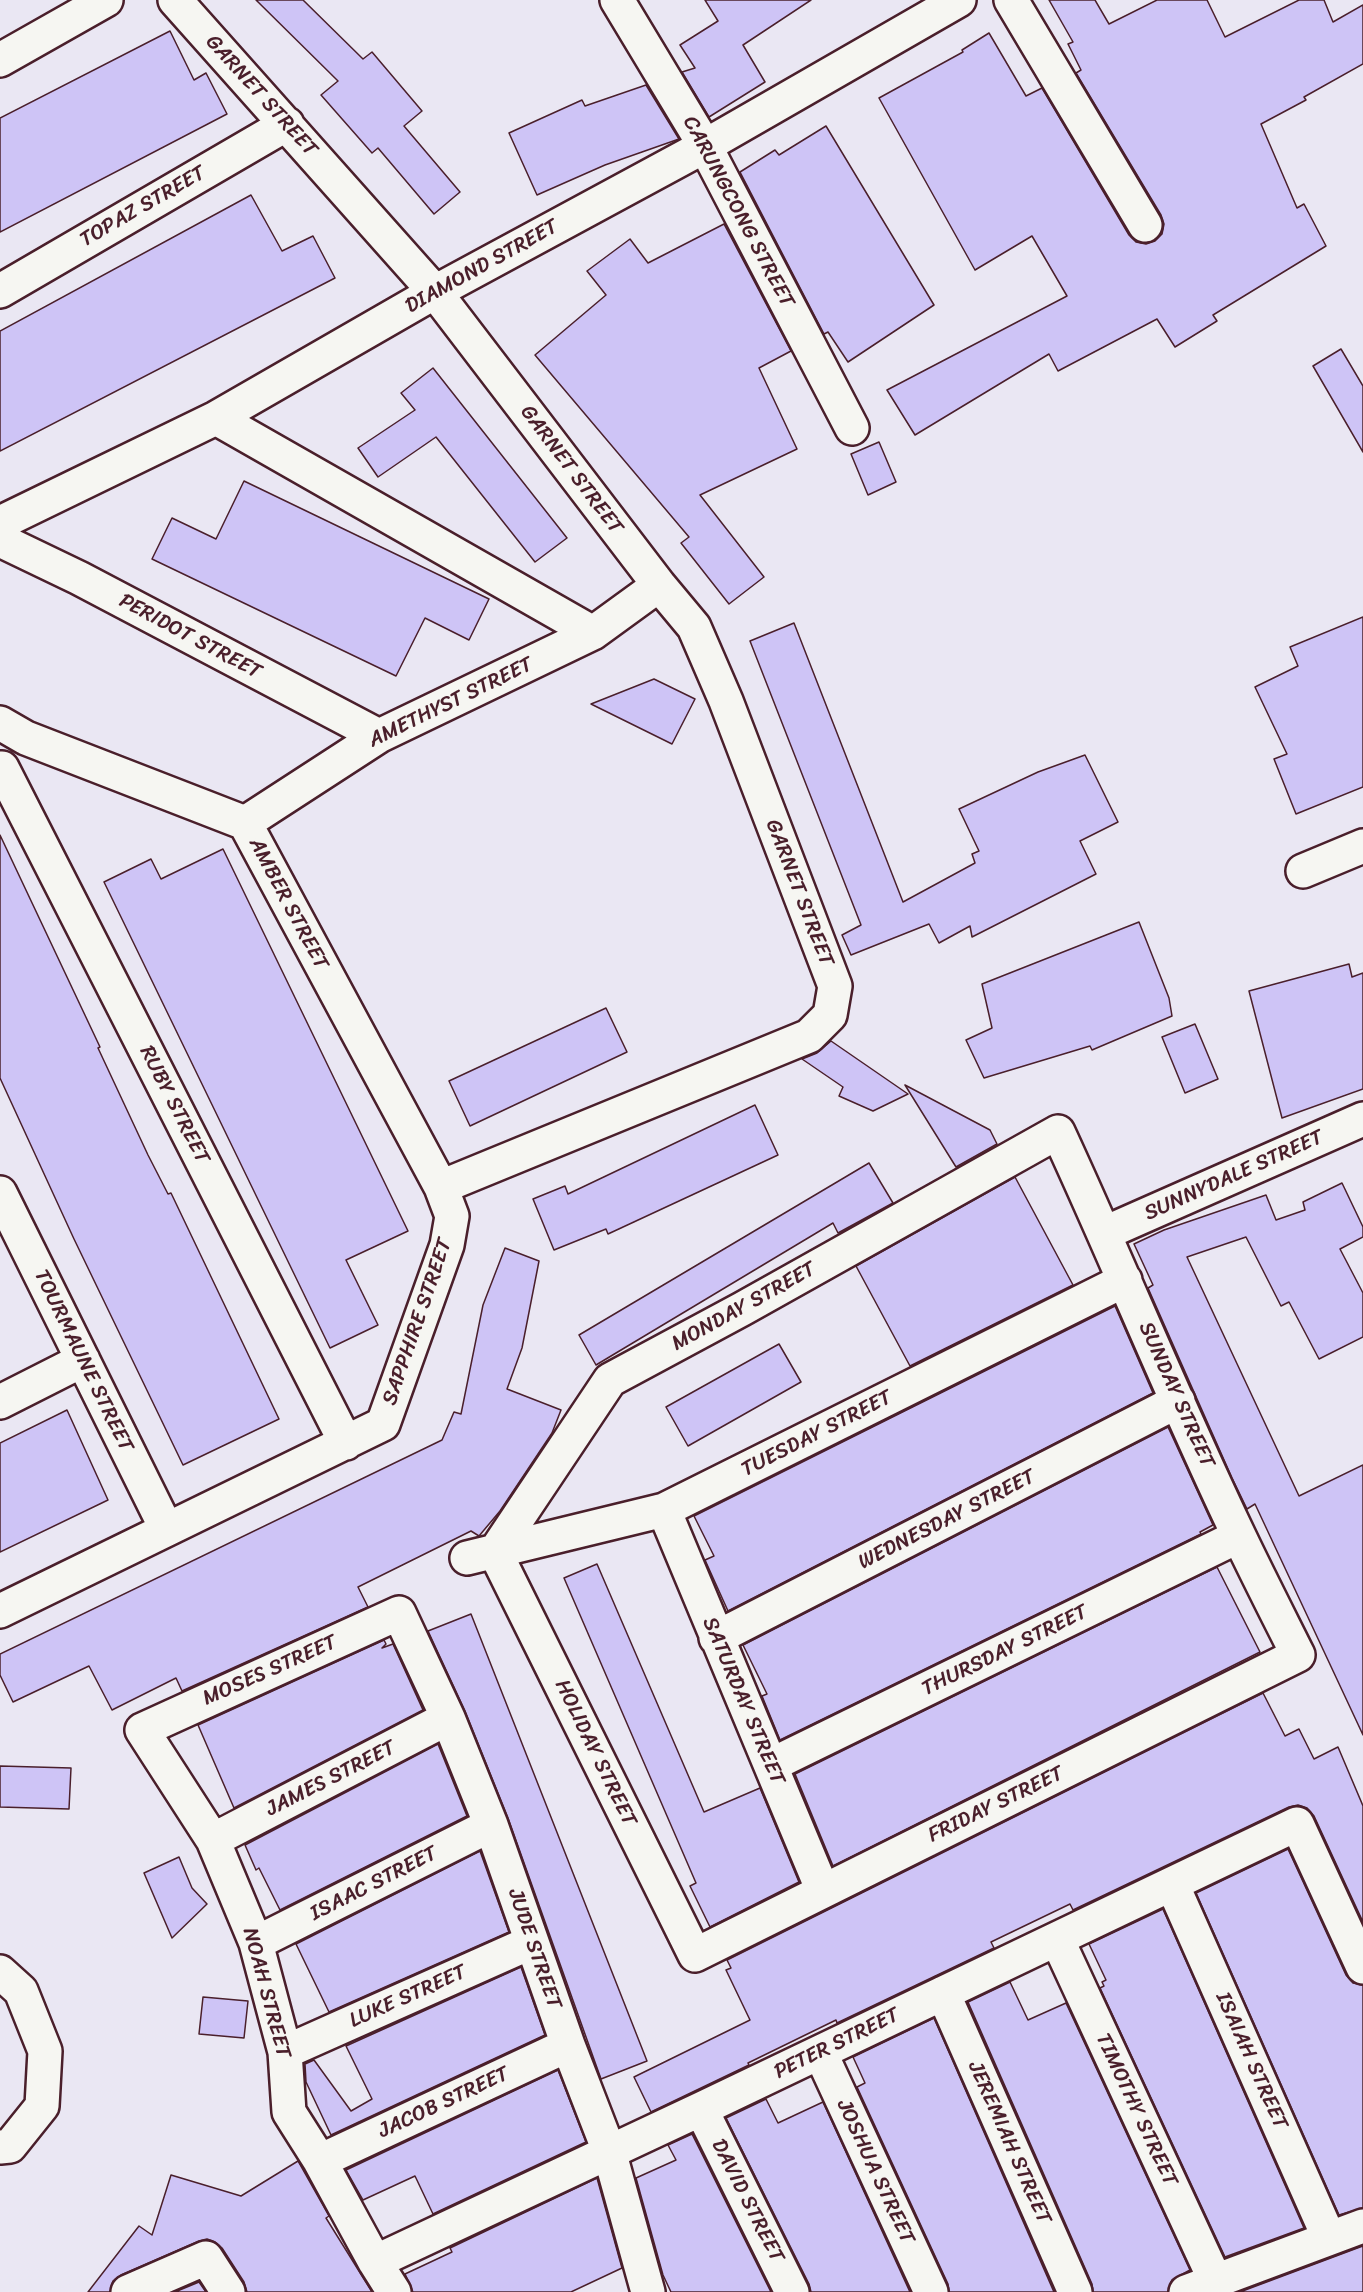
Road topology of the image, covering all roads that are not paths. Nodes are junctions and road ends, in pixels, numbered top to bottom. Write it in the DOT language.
graph roads {
  1 [pos="106,0"];
  2 [pos="175,0"];
  3 [pos="617,0"];
  4 [pos="959,0"];
  5 [pos="1011,0"];
  6 [pos="0,60"];
  7 [pos="286,124"];
  8 [pos="705,146"];
  9 [pos="1145,225"];
  10 [pos="0,291"];
  11 [pos="435,292"];
  12 [pos="216,417"];
  13 [pos="852,428"];
  14 [pos="0,523"];
  15 [pos="0,540"];
  16 [pos="659,585"];
  17 [pos="593,633"];
  18 [pos="13,730"];
  19 [pos="379,736"];
  20 [pos="1,769"];
  21 [pos="245,823"];
  22 [pos="1363,846"];
  23 [pos="1303,871"];
  24 [pos="1363,1119"];
  25 [pos="1058,1132"];
  26 [pos="441,1187"];
  27 [pos="0,1193"];
  28 [pos="1105,1233"];
  29 [pos="1125,1280"];
  30 [pos="83,1360"];
  31 [pos="0,1401"];
  32 [pos="1178,1401"];
  33 [pos="346,1443"];
  34 [pos="664,1510"];
  35 [pos="166,1528"];
  36 [pos="1239,1536"];
  37 [pos="481,1555"];
  38 [pos="0,1611"];
  39 [pos="399,1613"];
  40 [pos="716,1638"];
  41 [pos="1298,1655"];
  42 [pos="448,1718"];
  43 [pos="142,1730"];
  44 [pos="771,1765"];
  45 [pos="491,1825"];
  46 [pos="213,1840"];
  47 [pos="1172,1884"];
  48 [pos="823,1891"];
  49 [pos="1057,1939"];
  50 [pos="532,1942"];
  51 [pos="256,1943"];
  52 [pos="695,1955"];
  53 [pos="1363,1967"];
  54 [pos="0,1972"];
  55 [pos="943,1993"];
  56 [pos="568,2044"];
  57 [pos="285,2052"];
  58 [pos="820,2052"];
  59 [pos="701,2109"];
  60 [pos="0,2147"];
  61 [pos="609,2151"];
  62 [pos="320,2161"];
  63 [pos="1363,2226"];
  64 [pos="1329,2238"];
  65 [pos="375,2262"];
  66 [pos="1201,2287"];
  67 [pos="638,2289"];
  68 [pos="128,2292"];
  69 [pos="228,2292"];
  70 [pos="394,2292"];
  71 [pos="792,2292"];
  72 [pos="931,2292"];
  73 [pos="1074,2292"];
  1 -- 6 [label="street"];
  2 -- 7 [label="street, GARNET STREET"];
  3 -- 8 [label="street, CARUNGCONG STREET"];
  4 -- 8 [label="street, DIAMOND STREET"];
  5 -- 9 [label="street"];
  7 -- 10 [label="street, TOPAZ STREET"];
  7 -- 11 [label="street, GARNET STREET"];
  8 -- 11 [label="street, DIAMOND STREET"];
  8 -- 13 [label="street, CARUNGCONG STREET"];
  11 -- 12 [label="street, DIAMOND STREET"];
  11 -- 16 [label="street, GARNET STREET"];
  12 -- 14 [label="street, DIAMOND STREET"];
  12 -- 17 [label="street"];
  15 -- 19 [label="street, PERIDOT STREET"];
  16 -- 17 [label="street, AMETHYST STREET"];
  16 -- 26 [label="street, GARNET STREET"];
  17 -- 19 [label="street, AMETHYST STREET"];
  18 -- 20 [label="street"];
  18 -- 21 [label="street, AMBER STREET"];
  19 -- 21 [label="street, AMETHYST STREET"];
  20 -- 33 [label="street, RUBY STREET"];
  21 -- 26 [label="street, AMBER STREET"];
  22 -- 23 [label="street"];
  24 -- 28 [label="street, SUNNYDALE STREET"];
  25 -- 28 [label="street, SUNDAY STREET"];
  25 -- 37 [label="street, MONDAY STREET"];
  26 -- 33 [label="street, SAPPHIRE STREET"];
  27 -- 30 [label="street, TOURMAUNE STREET"];
  28 -- 29 [label="street, SUNDAY STREET"];
  29 -- 32 [label="street, SUNDAY STREET"];
  29 -- 34 [label="street, TUESDAY STREET"];
  30 -- 31 [label="street"];
  30 -- 35 [label="street, TOURMAUNE STREET"];
  32 -- 36 [label="street, SUNDAY STREET"];
  32 -- 40 [label="street, WEDNESDAY STREET"];
  33 -- 35 [label="street, SAPPHIRE STREET"];
  34 -- 37 [label="street, TUESDAY STREET"];
  34 -- 40 [label="street, SATURDAY STREET"];
  35 -- 38 [label="street, SAPPHIRE STREET"];
  36 -- 41 [label="street, SUNDAY STREET"];
  36 -- 44 [label="street, THURSDAY STREET"];
  37 -- 52 [label="street, HOLIDAY STREET"];
  39 -- 42 [label="street, JUDE STREET"];
  39 -- 43 [label="street, MOSES STREET"];
  40 -- 44 [label="street, SATURDAY STREET"];
  41 -- 48 [label="street, FRIDAY STREET"];
  42 -- 45 [label="street, JUDE STREET"];
  42 -- 46 [label="street, JAMES STREET"];
  43 -- 46 [label="street, NOAH STREET"];
  44 -- 48 [label="street, SATURDAY STREET"];
  45 -- 50 [label="street, JUDE STREET"];
  45 -- 51 [label="street, ISAAC STREET"];
  46 -- 51 [label="street, NOAH STREET"];
  47 -- 49 [label="street, PETER STREET"];
  47 -- 53 [label="street, PETER STREET"];
  47 -- 64 [label="street, ISAIAH STREET"];
  48 -- 52 [label="street, FRIDAY STREET"];
  49 -- 55 [label="street, PETER STREET"];
  49 -- 66 [label="street, TIMOTHY STREET"];
  50 -- 56 [label="street, JUDE STREET"];
  50 -- 57 [label="street, LUKE STREET"];
  51 -- 57 [label="street, NOAH STREET"];
  54 -- 60 [label="street"];
  55 -- 58 [label="street, PETER STREET"];
  55 -- 73 [label="street, JEREMIAH STREET"];
  56 -- 61 [label="street, JUDE STREET"];
  56 -- 62 [label="street, JACOB STREET"];
  57 -- 62 [label="street, NOAH STREET"];
  58 -- 59 [label="street, PETER STREET"];
  58 -- 72 [label="street, JOSHUA STREET"];
  59 -- 61 [label="street, PETER STREET"];
  59 -- 71 [label="street, DAVID STREET"];
  61 -- 65 [label="street, PETER STREET"];
  61 -- 67 [label="street, JUDE STREET"];
  62 -- 65 [label="street, NOAH STREET"];
  63 -- 64 [label="street"];
  64 -- 66 [label="street"];
  65 -- 70 [label="street, NOAH STREET"];
  68 -- 69 [label="street"];
}
